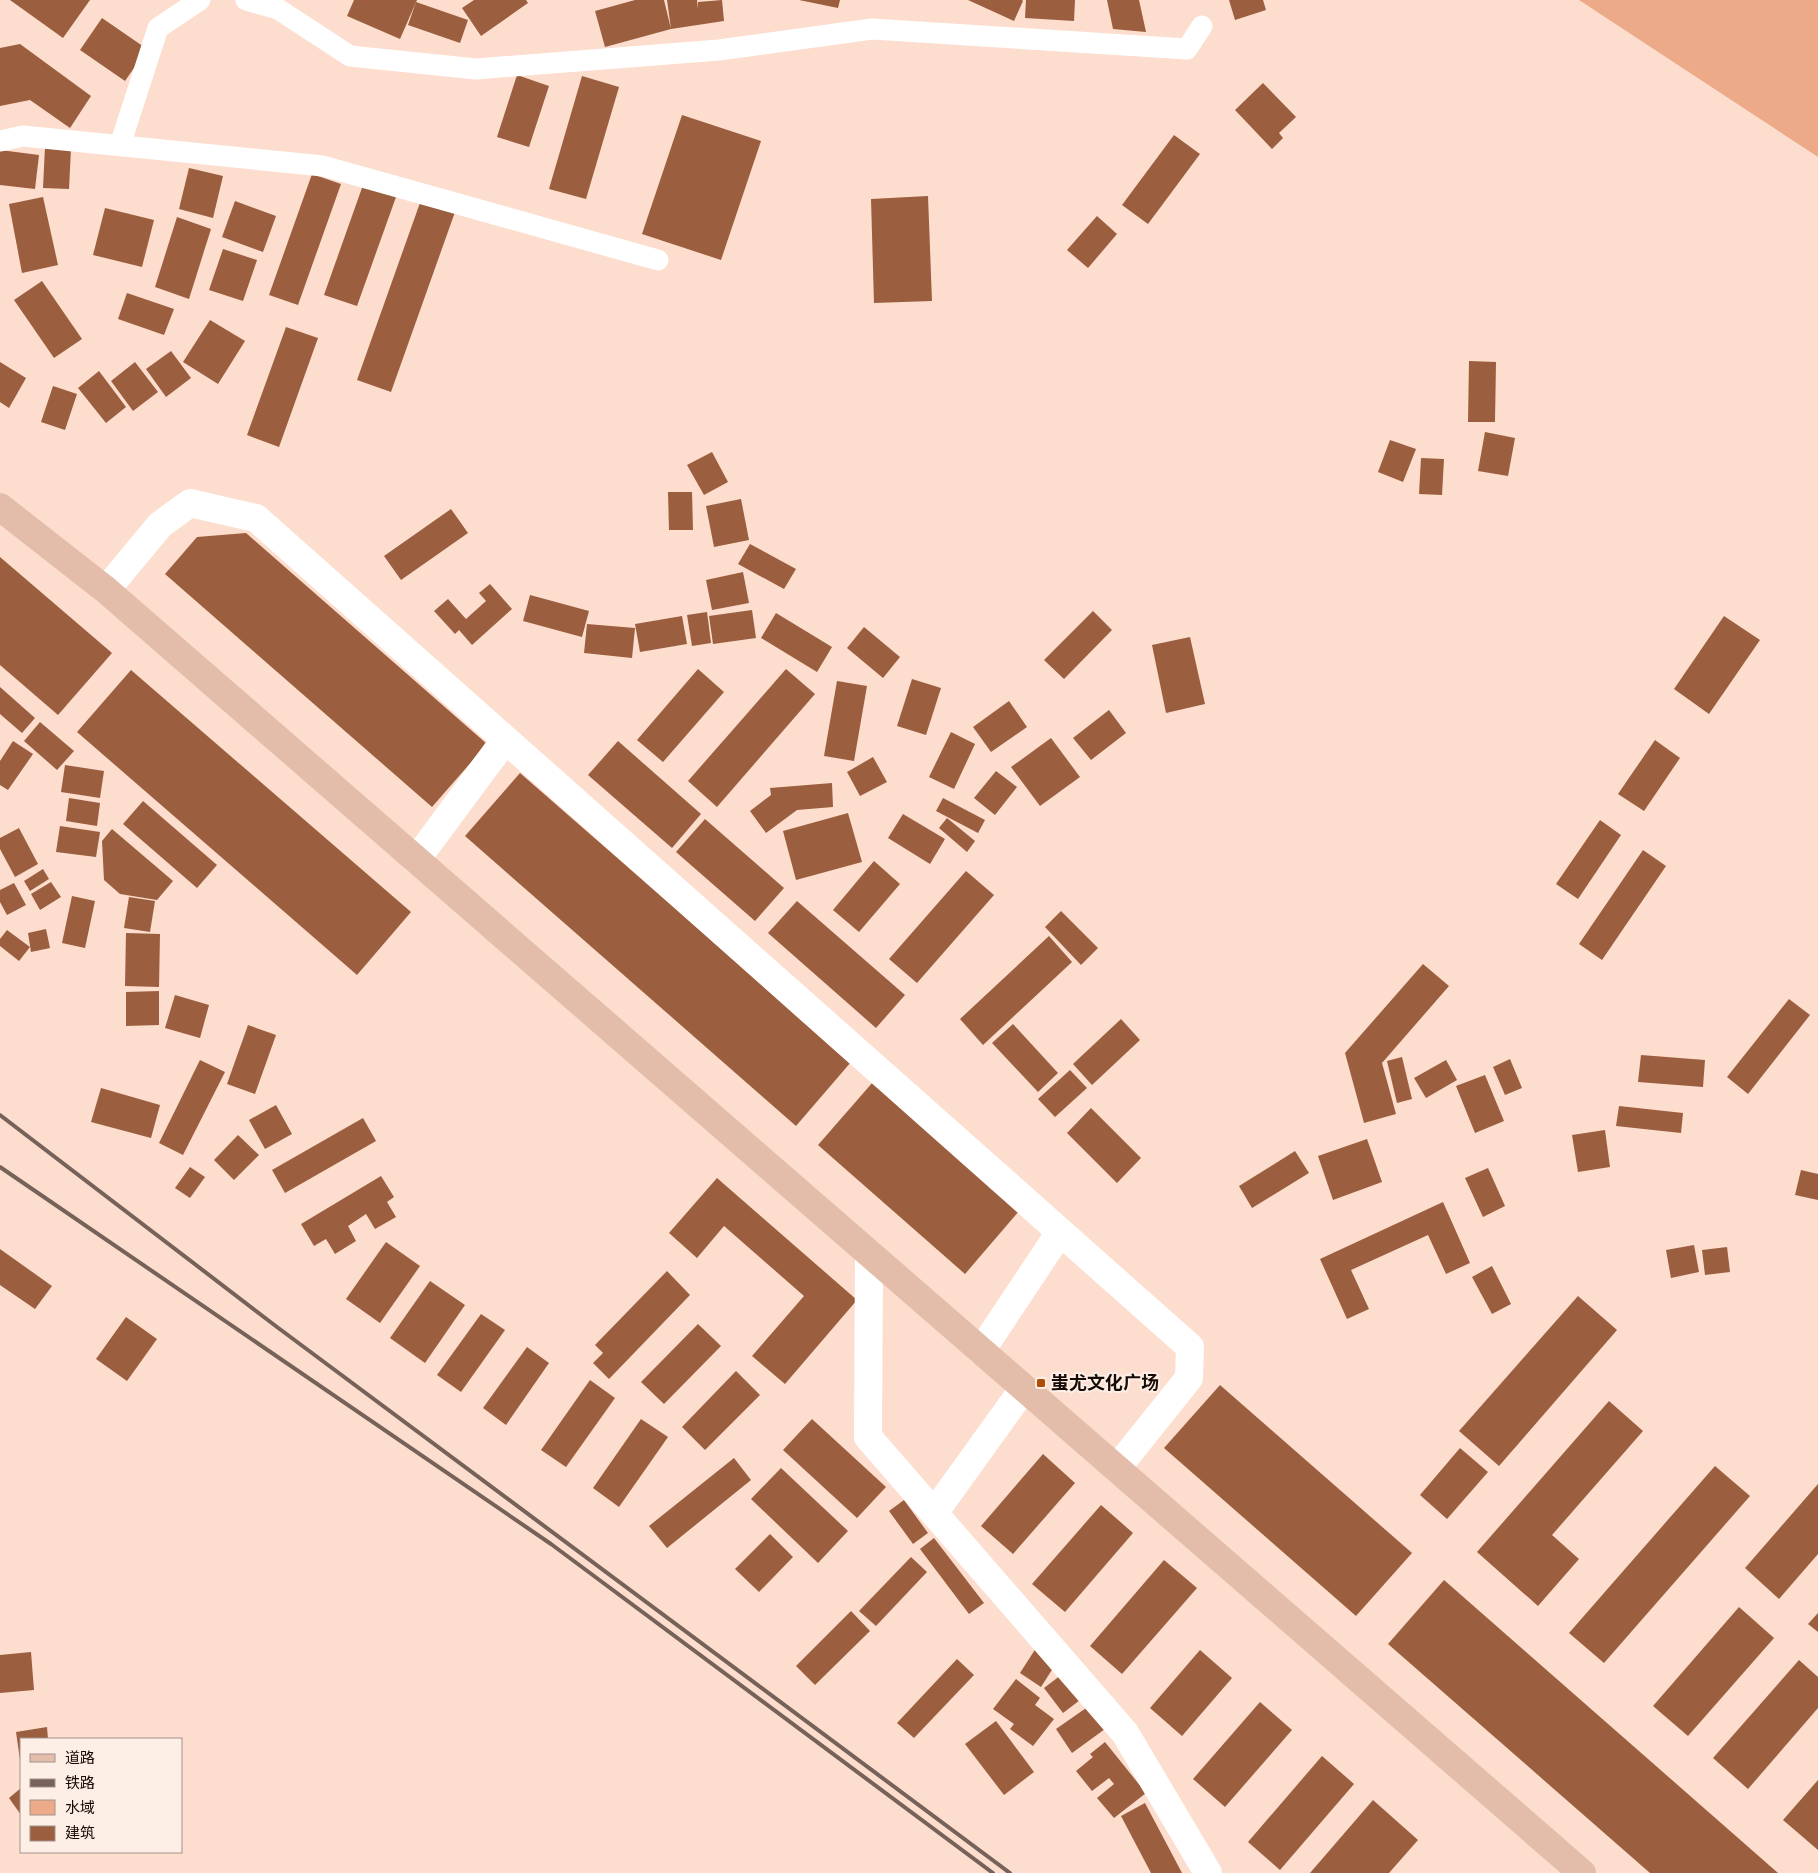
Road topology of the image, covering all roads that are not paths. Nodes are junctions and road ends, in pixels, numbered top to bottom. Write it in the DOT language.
graph roads {
  1 [pos="200,0"];
  2 [pos="246,0"];
  3 [pos="1202,26"];
  4 [pos="0,141"];
  5 [pos="120,145"];
  6 [pos="658,260"];
  7 [pos="0,507"];
  8 [pos="106,590"];
  9 [pos="505,740"];
  10 [pos="416,860"];
  11 [pos="1060,1232"];
  12 [pos="869,1253"];
  13 [pos="981,1351"];
  14 [pos="1024,1388"];
  15 [pos="1117,1468"];
  16 [pos="934,1513"];
  17 [pos="1208,1873"];
  18 [pos="1582,1873"];
  1 -- 5 [label="street"];
  2 -- 3 [label="street"];
  4 -- 5 [label="street"];
  5 -- 6 [label="street"];
  7 -- 8 [label="main road"];
  8 -- 9 [label="street"];
  8 -- 10 [label="main road"];
  9 -- 10 [label="street"];
  9 -- 11 [label="street"];
  10 -- 12 [label="main road"];
  11 -- 13 [label="street"];
  11 -- 15 [label="street"];
  12 -- 13 [label="main road"];
  12 -- 16 [label="street"];
  13 -- 14 [label="main road"];
  14 -- 15 [label="main road"];
  14 -- 16 [label="street"];
  15 -- 18 [label="main road"];
  16 -- 17 [label="street"];
}
